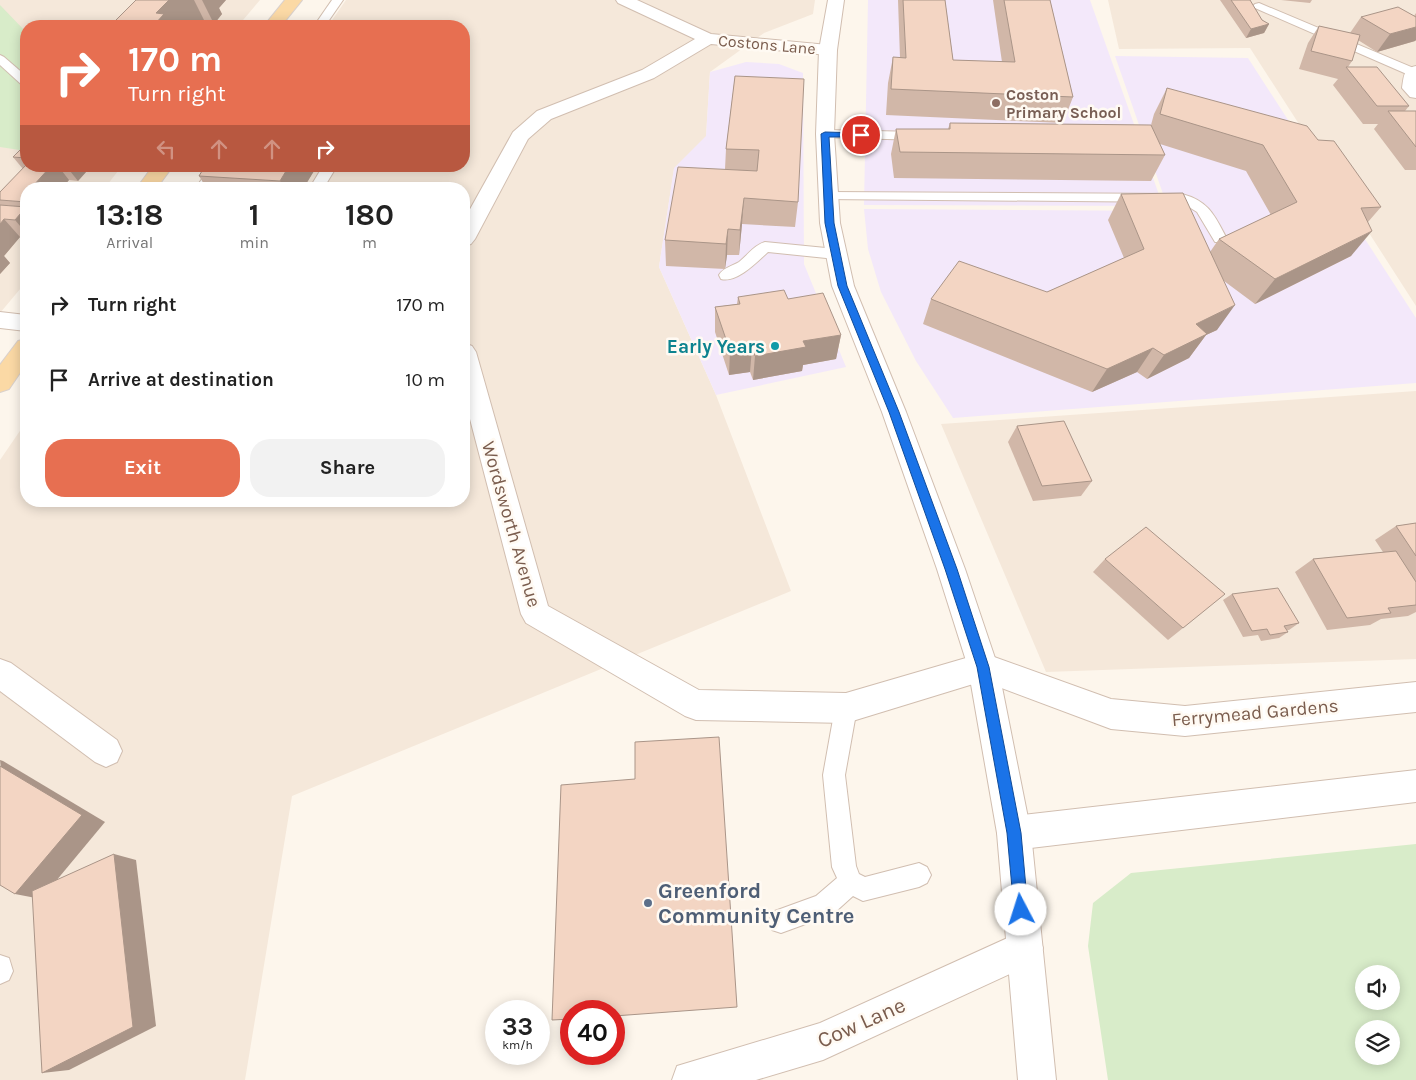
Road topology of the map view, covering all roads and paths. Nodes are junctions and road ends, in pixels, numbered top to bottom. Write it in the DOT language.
graph roads {
  1 [pos="294,0"];
  2 [pos="338,0"];
  3 [pos="624,0"];
  4 [pos="836,0"];
  5 [pos="1259,6"];
  6 [pos="277,20"];
  7 [pos="323,20"];
  8 [pos="708,38"];
  9 [pos="828,50"];
  10 [pos="0,59"];
  11 [pos="1414,71"];
  12 [pos="20,77"];
  13 [pos="1416,93"];
  14 [pos="825,134"];
  15 [pos="930,136"];
  16 [pos="828,196"];
  17 [pos="470,228"];
  18 [pos="1220,239"];
  19 [pos="836,254"];
  20 [pos="726,275"];
  21 [pos="0,320"];
  22 [pos="20,322"];
  23 [pos="20,355"];
  24 [pos="470,374"];
  25 [pos="0,383"];
  26 [pos="983,667"];
  27 [pos="0,673"];
  28 [pos="1416,697"];
  29 [pos="846,708"];
  30 [pos="106,751"];
  31 [pos="1416,786"];
  32 [pos="1014,833"];
  33 [pos="919,875"];
  34 [pos="851,882"];
  35 [pos="782,921"];
  36 [pos="1025,948"];
  37 [pos="0,967"];
  38 [pos="0,971"];
  39 [pos="691,1080"];
  40 [pos="1037,1080"];
  1 -- 6 [label="main road"];
  2 -- 7 [label="lane"];
  3 -- 8 [label="street, Costons Lane"];
  4 -- 9 [label="street"];
  5 -- 11 [label="lane"];
  8 -- 9 [label="street, Costons Lane"];
  8 -- 17 [label="street"];
  9 -- 14 [label="street"];
  10 -- 12 [label="lane"];
  11 -- 13 [label="street"];
  14 -- 15 [label="lane"];
  14 -- 16 [label="street"];
  16 -- 18 [label="lane"];
  16 -- 19 [label="street"];
  19 -- 20 [label="lane"];
  19 -- 26 [label="street"];
  21 -- 22 [label="street"];
  23 -- 25 [label="main road"];
  24 -- 29 [label="street, Wordsworth Avenue"];
  26 -- 28 [label="street, Ferrymead Gardens"];
  26 -- 29 [label="street, Wordsworth Avenue"];
  26 -- 32 [label="street"];
  27 -- 30 [label="street"];
  29 -- 34 [label="lane"];
  31 -- 32 [label="street"];
  32 -- 36 [label="street"];
  33 -- 34 [label="lane"];
  34 -- 35 [label="lane"];
  36 -- 39 [label="street, Cow Lane"];
  36 -- 40 [label="street"];
  37 -- 38 [label="lane"];
}
